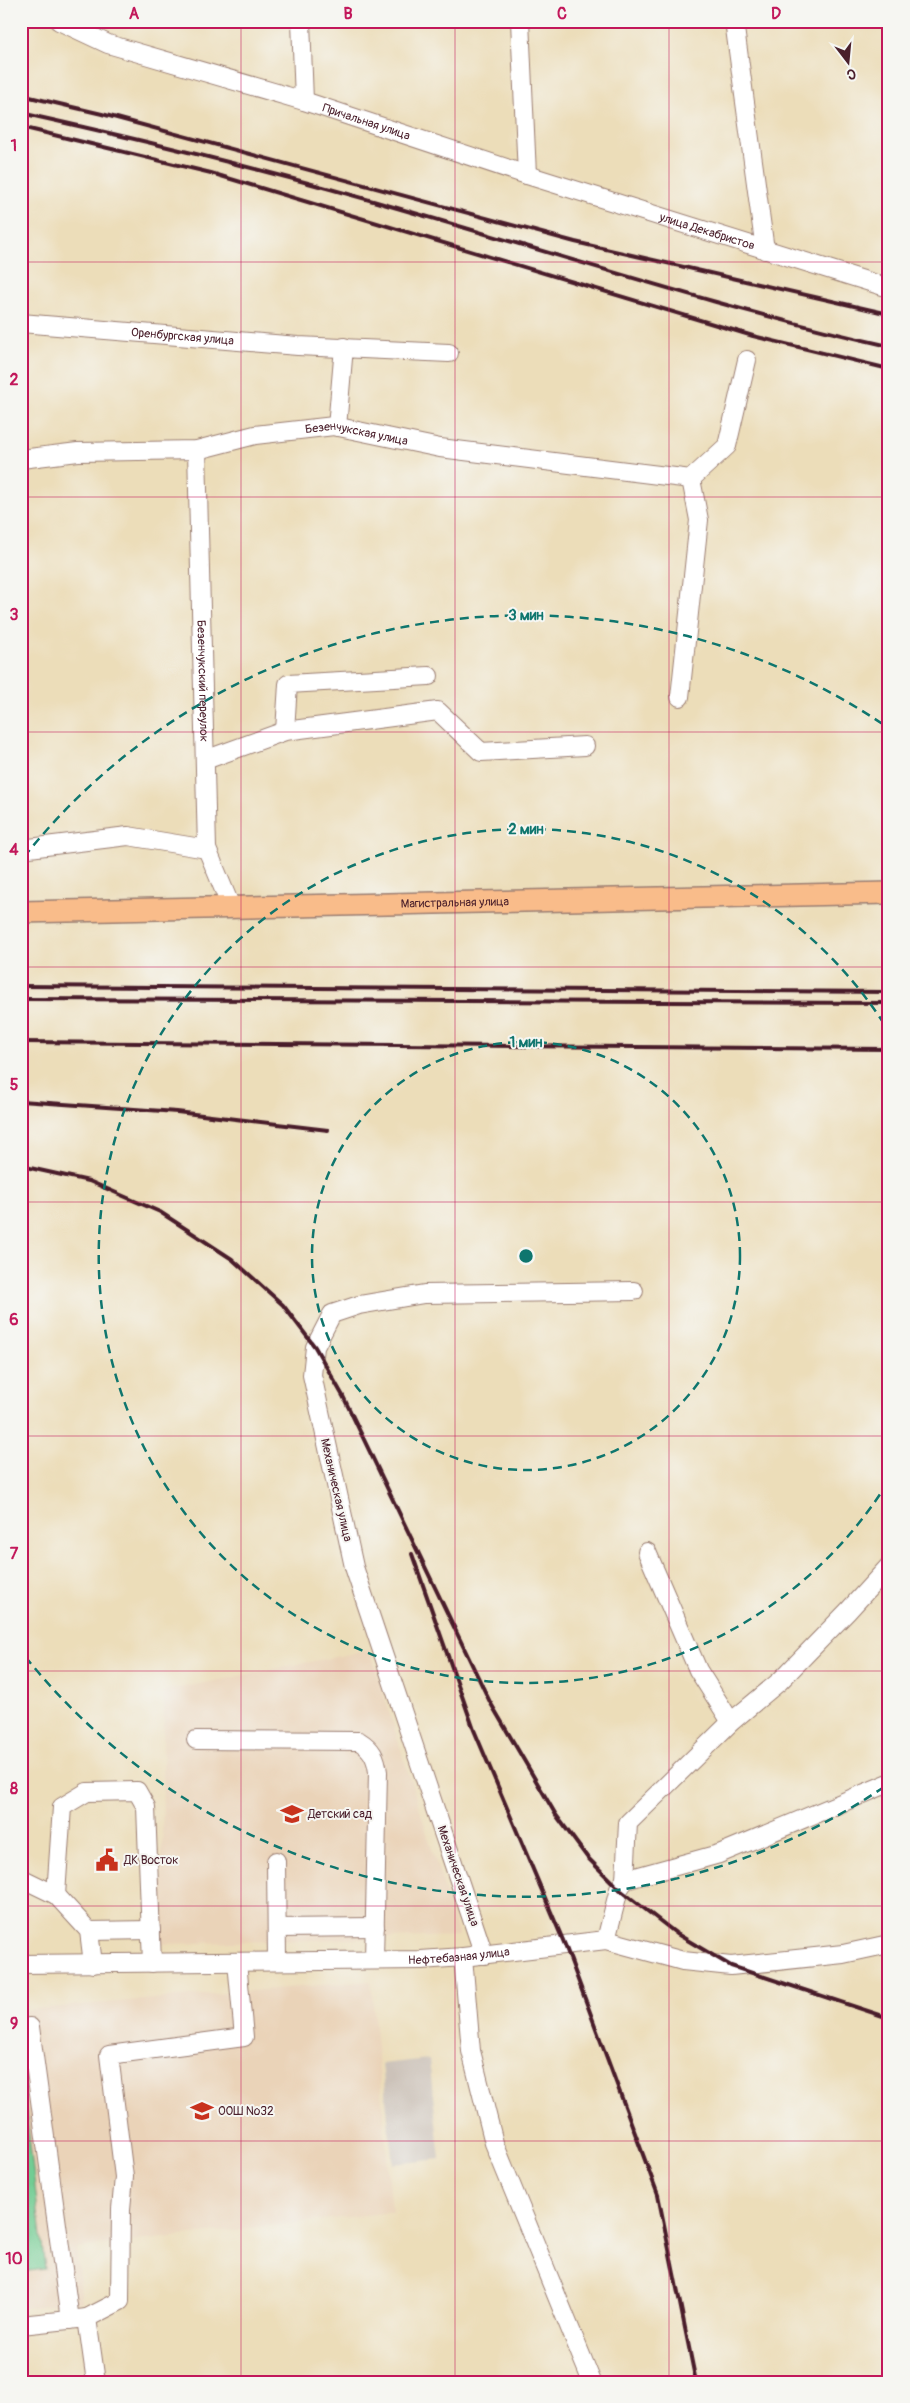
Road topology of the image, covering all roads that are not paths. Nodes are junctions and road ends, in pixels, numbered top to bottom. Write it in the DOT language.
graph roads {
  1 [pos="59,21"];
  2 [pos="301,21"];
  3 [pos="520,21"];
  4 [pos="734,21"];
  5 [pos="304,101"];
  6 [pos="526,175"];
  7 [pos="765,250"];
  8 [pos="889,288"];
  9 [pos="21,323"];
  10 [pos="344,347"];
  11 [pos="449,353"];
  12 [pos="747,360"];
  13 [pos="337,427"];
  14 [pos="197,450"];
  15 [pos="21,459"];
  16 [pos="691,479"];
  17 [pos="429,676"];
  18 [pos="680,697"];
  19 [pos="285,731"];
  20 [pos="585,746"];
  21 [pos="205,760"];
  22 [pos="21,849"];
  23 [pos="207,849"];
  24 [pos="889,892"];
  25 [pos="231,907"];
  26 [pos="21,912"];
  27 [pos="634,1291"];
  28 [pos="648,1552"];
  29 [pos="889,1566"];
  30 [pos="731,1722"];
  31 [pos="196,1740"];
  32 [pos="889,1783"];
  33 [pos="276,1861"];
  34 [pos="21,1878"];
  35 [pos="624,1880"];
  36 [pos="56,1895"];
  37 [pos="374,1927"];
  38 [pos="277,1928"];
  39 [pos="151,1930"];
  40 [pos="89,1931"];
  41 [pos="606,1940"];
  42 [pos="889,1944"];
  43 [pos="484,1955"];
  44 [pos="464,1957"];
  45 [pos="374,1960"];
  46 [pos="277,1961"];
  47 [pos="237,1962"];
  48 [pos="152,1963"];
  49 [pos="21,1964"];
  50 [pos="93,1964"];
  51 [pos="21,2028"];
  52 [pos="79,2319"];
  53 [pos="21,2325"];
  54 [pos="96,2382"];
  55 [pos="592,2382"];
  1 -- 5 [label="street, Причальная улица"];
  2 -- 5 [label="street"];
  3 -- 6 [label="street"];
  4 -- 7 [label="street"];
  5 -- 6 [label="street, Причальная улица"];
  6 -- 7 [label="street, улица Декабристов"];
  7 -- 8 [label="street, улица Декабристов"];
  9 -- 10 [label="street, Оренбургская улица"];
  10 -- 11 [label="street, Оренбургская улица"];
  10 -- 13 [label="street"];
  12 -- 16 [label="street"];
  13 -- 14 [label="street, Безенчукская улица"];
  13 -- 16 [label="street, Безенчукская улица"];
  14 -- 15 [label="street, Безенчукская улица"];
  14 -- 21 [label="street, Безенчукский переулок"];
  16 -- 18 [label="street"];
  17 -- 19 [label="street"];
  19 -- 20 [label="street"];
  19 -- 21 [label="street"];
  21 -- 23 [label="street, Безенчукский переулок"];
  22 -- 23 [label="street"];
  23 -- 25 [label="street, Безенчукский переулок"];
  24 -- 25 [label="main road, Магистральная улица"];
  25 -- 26 [label="main road, Магистральная улица"];
  27 -- 43 [label="street, Механическая улица"];
  28 -- 30 [label="street"];
  29 -- 30 [label="street"];
  30 -- 35 [label="street"];
  31 -- 37 [label="street"];
  32 -- 35 [label="street"];
  33 -- 38 [label="street"];
  34 -- 36 [label="street"];
  35 -- 41 [label="street"];
  36 -- 39 [label="street"];
  36 -- 40 [label="street"];
  37 -- 38 [label="street"];
  37 -- 45 [label="street"];
  38 -- 46 [label="street"];
  39 -- 40 [label="street"];
  39 -- 48 [label="street"];
  40 -- 50 [label="street"];
  41 -- 42 [label="street, Нефтебазная улица"];
  41 -- 43 [label="street, Нефтебазная улица"];
  43 -- 44 [label="street, Нефтебазная улица"];
  44 -- 45 [label="street, Нефтебазная улица"];
  44 -- 55 [label="street"];
  45 -- 46 [label="street, Нефтебазная улица"];
  46 -- 47 [label="street, Нефтебазная улица"];
  47 -- 48 [label="street, Нефтебазная улица"];
  47 -- 52 [label="street"];
  48 -- 50 [label="street, Нефтебазная улица"];
  49 -- 50 [label="street, Нефтебазная улица"];
  51 -- 52 [label="street"];
  52 -- 53 [label="street"];
  52 -- 54 [label="street"];
}
